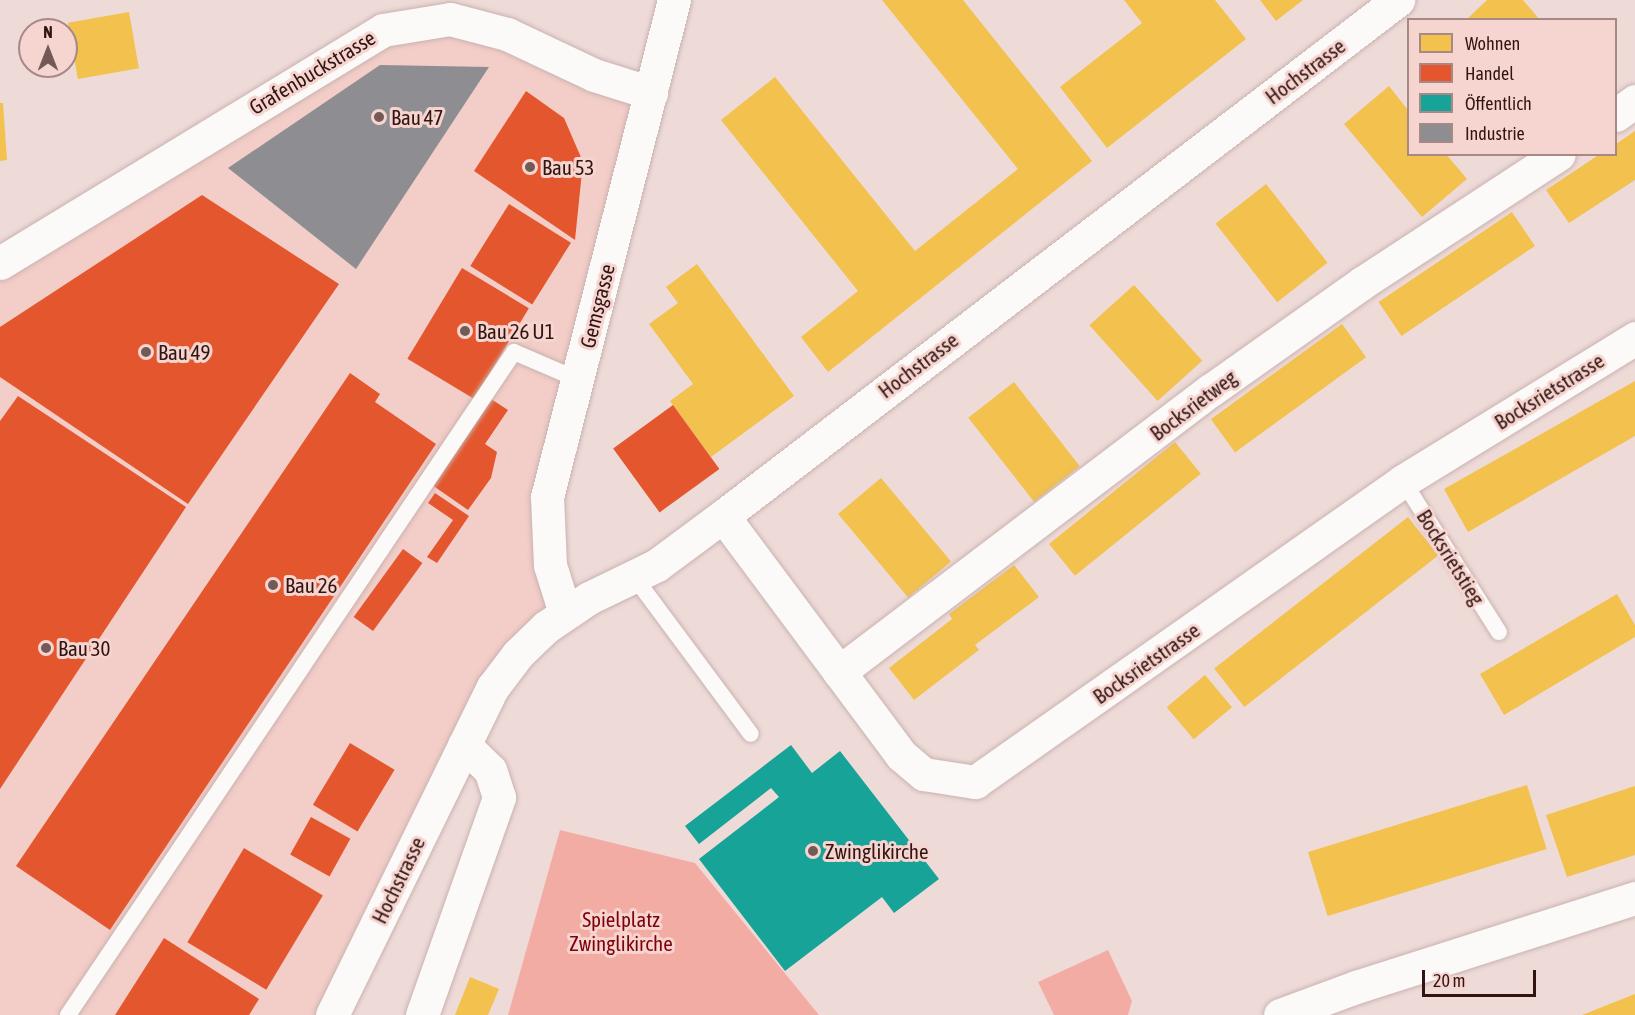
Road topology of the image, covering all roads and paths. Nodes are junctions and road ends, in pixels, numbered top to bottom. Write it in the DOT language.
graph roads {
  1 [pos="674,0"];
  2 [pos="1398,0"];
  3 [pos="651,93"];
  4 [pos="1635,101"];
  5 [pos="1617,114"];
  6 [pos="1556,156"];
  7 [pos="0,263"];
  8 [pos="1635,338"];
  9 [pos="579,380"];
  10 [pos="1403,481"];
  11 [pos="723,516"];
  12 [pos="635,578"];
  13 [pos="565,613"];
  14 [pos="1499,633"];
  15 [pos="839,672"];
  16 [pos="751,734"];
  17 [pos="464,746"];
  18 [pos="1635,898"];
  19 [pos="68,1015"];
  20 [pos="332,1015"];
  21 [pos="422,1015"];
  22 [pos="1280,1015"];
  1 -- 3 [label="street, Gemsgasse"];
  2 -- 11 [label="street, Hochstrasse"];
  3 -- 7 [label="street, Grafenbuckstrasse"];
  3 -- 9 [label="street, Gemsgasse"];
  4 -- 5 [label="street"];
  6 -- 15 [label="street, Bocksrietweg"];
  8 -- 10 [label="street, Bocksrietstrasse"];
  9 -- 13 [label="street, Gemsgasse"];
  9 -- 19 [label="lane"];
  10 -- 14 [label="lane, Bocksrietstieg"];
  10 -- 15 [label="street, Bocksrietstrasse"];
  11 -- 12 [label="street, Hochstrasse"];
  11 -- 15 [label="street, Bocksrietstrasse"];
  12 -- 13 [label="street, Hochstrasse"];
  12 -- 16 [label="lane"];
  13 -- 17 [label="street, Hochstrasse"];
  17 -- 20 [label="street, Hochstrasse"];
  17 -- 21 [label="street"];
  18 -- 22 [label="street"];
}
